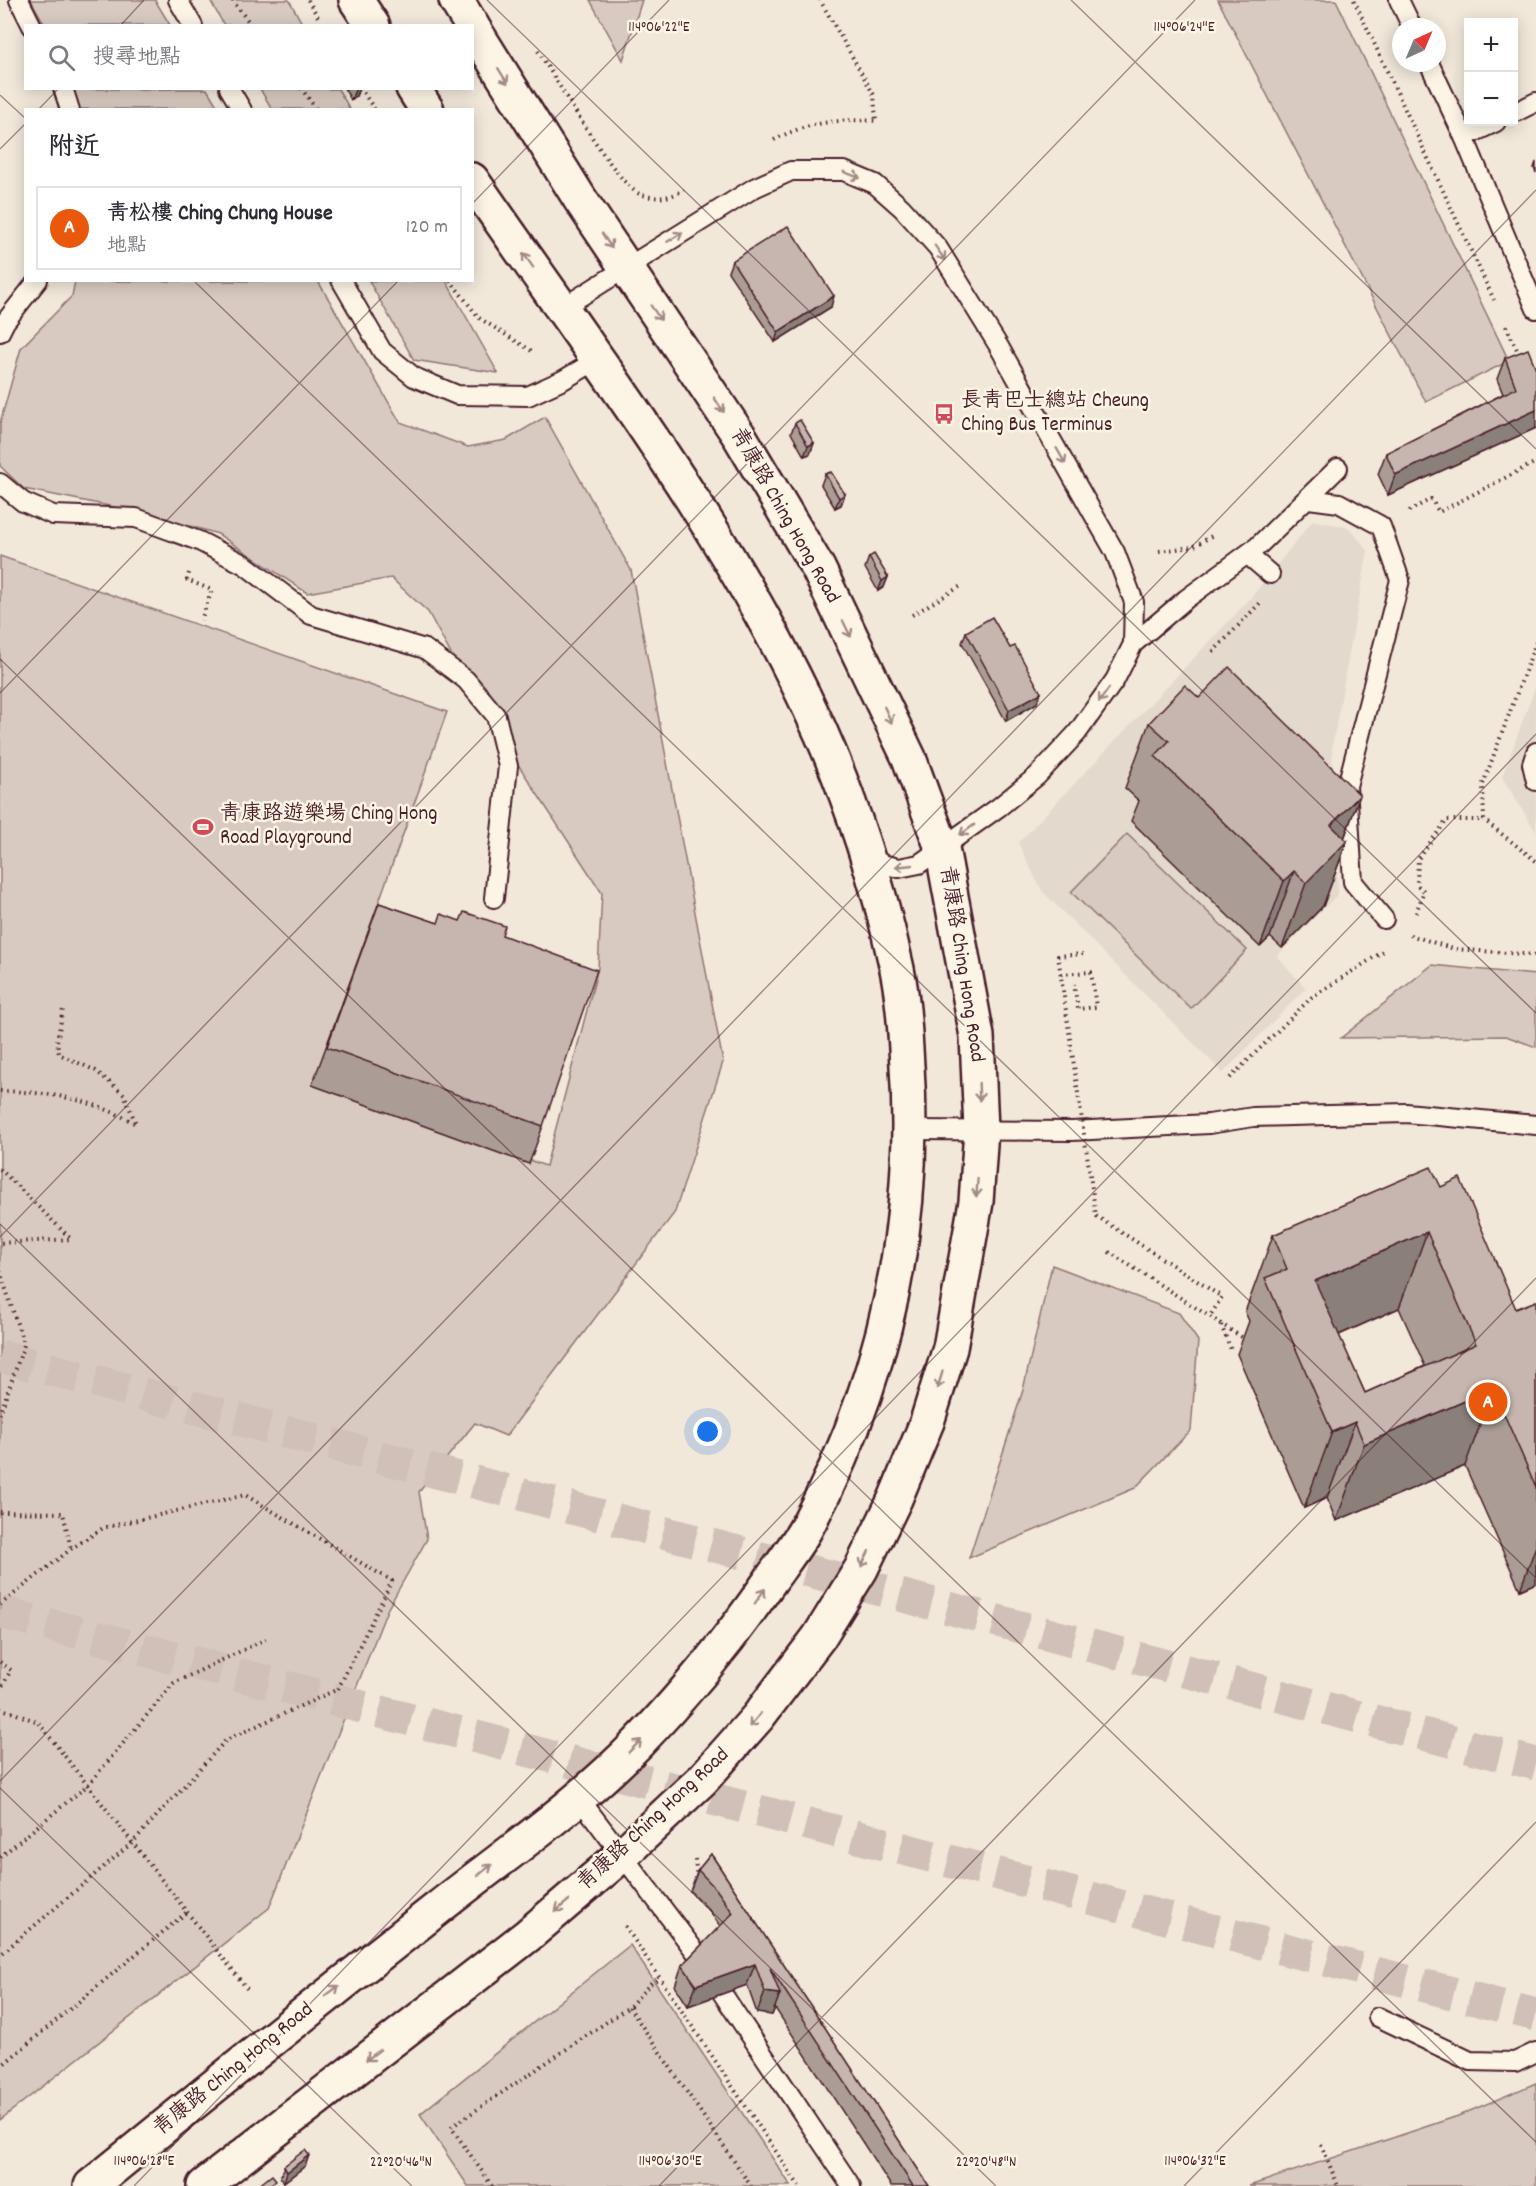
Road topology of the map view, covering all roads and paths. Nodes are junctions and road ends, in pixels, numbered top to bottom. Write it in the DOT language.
graph roads {
  1 [pos="19,0"];
  2 [pos="178,0"];
  3 [pos="232,0"];
  4 [pos="308,0"];
  5 [pos="356,0"];
  6 [pos="456,0"];
  7 [pos="820,0"];
  8 [pos="1354,0"];
  9 [pos="1399,0"];
  10 [pos="1408,18"];
  11 [pos="31,24"];
  12 [pos="192,24"];
  13 [pos="250,24"];
  14 [pos="322,24"];
  15 [pos="372,24"];
  16 [pos="471,24"];
  17 [pos="474,29"];
  18 [pos="536,48"];
  19 [pos="1433,72"];
  20 [pos="64,90"];
  21 [pos="230,90"];
  22 [pos="302,90"];
  23 [pos="361,90"];
  24 [pos="414,90"];
  25 [pos="874,95"];
  26 [pos="1536,102"];
  27 [pos="69,108"];
  28 [pos="241,108"];
  29 [pos="316,108"];
  30 [pos="374,108"];
  31 [pos="426,108"];
  32 [pos="1518,111"];
  33 [pos="1487,126"];
  34 [pos="1464,137"];
  35 [pos="617,174"];
  36 [pos="474,183"];
  37 [pos="626,268"];
  38 [pos="37,282"];
  39 [pos="342,282"];
  40 [pos="452,282"];
  41 [pos="1496,304"];
  42 [pos="562,308"];
  43 [pos="1536,309"];
  44 [pos="1501,315"];
  45 [pos="0,332"];
  46 [pos="535,353"];
  47 [pos="597,360"];
  48 [pos="1526,369"];
  49 [pos="1536,462"];
  50 [pos="1338,468"];
  51 [pos="0,483"];
  52 [pos="1310,499"];
  53 [pos="1400,516"];
  54 [pos="199,541"];
  55 [pos="1248,555"];
  56 [pos="1270,574"];
  57 [pos="961,586"];
  58 [pos="912,615"];
  59 [pos="201,620"];
  60 [pos="1245,620"];
  61 [pos="1133,644"];
  62 [pos="1214,652"];
  63 [pos="1536,752"];
  64 [pos="1536,781"];
  65 [pos="1484,820"];
  66 [pos="942,848"];
  67 [pos="864,852"];
  68 [pos="494,898"];
  69 [pos="1384,920"];
  70 [pos="1408,935"];
  71 [pos="1389,948"];
  72 [pos="1083,954"];
  73 [pos="1536,955"];
  74 [pos="1060,974"];
  75 [pos="1074,984"];
  76 [pos="63,1009"];
  77 [pos="1230,1078"];
  78 [pos="0,1090"];
  79 [pos="1536,1125"];
  80 [pos="911,1130"];
  81 [pos="981,1130"];
  82 [pos="0,1169"];
  83 [pos="0,1243"];
  84 [pos="1109,1252"];
  85 [pos="0,1271"];
  86 [pos="1210,1316"];
  87 [pos="1220,1324"];
  88 [pos="1243,1338"];
  89 [pos="1232,1352"];
  90 [pos="0,1414"];
  91 [pos="0,1512"];
  92 [pos="71,1549"];
  93 [pos="0,1605"];
  94 [pos="266,1639"];
  95 [pos="0,1662"];
  96 [pos="0,1689"];
  97 [pos="0,1708"];
  98 [pos="88,1785"];
  99 [pos="579,1798"];
  100 [pos="132,1842"];
  101 [pos="623,1854"];
  102 [pos="0,1857"];
  103 [pos="695,1859"];
  104 [pos="697,1882"];
  105 [pos="187,1912"];
  106 [pos="625,1926"];
  107 [pos="0,1955"];
  108 [pos="701,1959"];
  109 [pos="660,1977"];
  110 [pos="248,1990"];
  111 [pos="722,1993"];
  112 [pos="629,2007"];
  113 [pos="1378,2017"];
  114 [pos="1536,2052"];
  115 [pos="0,2067"];
  116 [pos="1321,2144"];
  117 [pos="91,2186"];
  118 [pos="204,2186"];
  119 [pos="492,2186"];
  120 [pos="751,2186"];
  121 [pos="799,2186"];
  122 [pos="850,2186"];
  123 [pos="1338,2186"];
  1 -- 11 [label="lane"];
  2 -- 12 [label="lane"];
  3 -- 13 [label="path"];
  4 -- 14 [label="path"];
  5 -- 15 [label="main road"];
  6 -- 16 [label="main road, 青康路 Ching Hong Road"];
  7 -- 25 [label="path"];
  8 -- 41 [label="path"];
  9 -- 10 [label="lane"];
  17 -- 37 [label="main road, 青康路 Ching Hong Road, one-way"];
  18 -- 35 [label="path"];
  19 -- 34 [label="lane"];
  20 -- 27 [label="lane"];
  21 -- 28 [label="lane"];
  22 -- 29 [label="path"];
  23 -- 30 [label="path"];
  24 -- 31 [label="main road"];
  26 -- 32 [label="lane"];
  33 -- 34 [label="lane"];
  34 -- 43 [label="lane"];
  42 -- 36 [label="main road, 青康路 Ching Hong Road, one-way"];
  37 -- 42 [label="lane"];
  37 -- 61 [label="lane, one-way"];
  37 -- 66 [label="main road, 青康路 Ching Hong Road, one-way"];
  38 -- 45 [label="lane"];
  39 -- 47 [label="lane"];
  40 -- 46 [label="path"];
  42 -- 47 [label="main road, 青康路 Ching Hong Road"];
  44 -- 48 [label="path"];
  47 -- 67 [label="main road, 青康路 Ching Hong Road"];
  49 -- 53 [label="path"];
  50 -- 52 [label="lane"];
  51 -- 54 [label="lane"];
  52 -- 55 [label="lane"];
  52 -- 69 [label="lane"];
  54 -- 59 [label="path"];
  54 -- 68 [label="lane"];
  55 -- 56 [label="lane"];
  55 -- 61 [label="lane"];
  57 -- 58 [label="path"];
  60 -- 62 [label="path"];
  61 -- 66 [label="lane, one-way"];
  63 -- 64 [label="lane"];
  65 -- 70 [label="path"];
  66 -- 67 [label="lane, one-way"];
  66 -- 81 [label="main road, 青康路 Ching Hong Road, one-way"];
  67 -- 80 [label="main road, 青康路 Ching Hong Road"];
  69 -- 70 [label="path"];
  70 -- 73 [label="path"];
  71 -- 77 [label="path"];
  72 -- 74 [label="path, bridge"];
  74 -- 75 [label="path"];
  74 -- 86 [label="path, bridge"];
  76 -- 78 [label="path"];
  79 -- 81 [label="lane"];
  80 -- 81 [label="lane"];
  99 -- 80 [label="main road, 青康路 Ching Hong Road, one-way"];
  81 -- 101 [label="main road, 青康路 Ching Hong Road, one-way"];
  82 -- 83 [label="path"];
  84 -- 86 [label="path"];
  85 -- 90 [label="path"];
  86 -- 87 [label="path"];
  87 -- 88 [label="path"];
  87 -- 89 [label="path"];
  91 -- 92 [label="path"];
  92 -- 93 [label="path"];
  92 -- 100 [label="path"];
  94 -- 98 [label="path"];
  95 -- 96 [label="path"];
  97 -- 98 [label="path"];
  98 -- 100 [label="path"];
  98 -- 102 [label="path"];
  99 -- 101 [label="lane"];
  117 -- 99 [label="main road, 青康路 Ching Hong Road, one-way"];
  100 -- 105 [label="path"];
  100 -- 107 [label="path"];
  101 -- 108 [label="lane"];
  101 -- 118 [label="main road, 青康路 Ching Hong Road, one-way"];
  103 -- 104 [label="path"];
  105 -- 110 [label="path"];
  105 -- 115 [label="path"];
  106 -- 109 [label="path"];
  109 -- 112 [label="path"];
  109 -- 121 [label="path"];
  111 -- 122 [label="lane"];
  112 -- 119 [label="path"];
  112 -- 120 [label="path"];
  113 -- 114 [label="lane"];
  116 -- 123 [label="path"];
}
